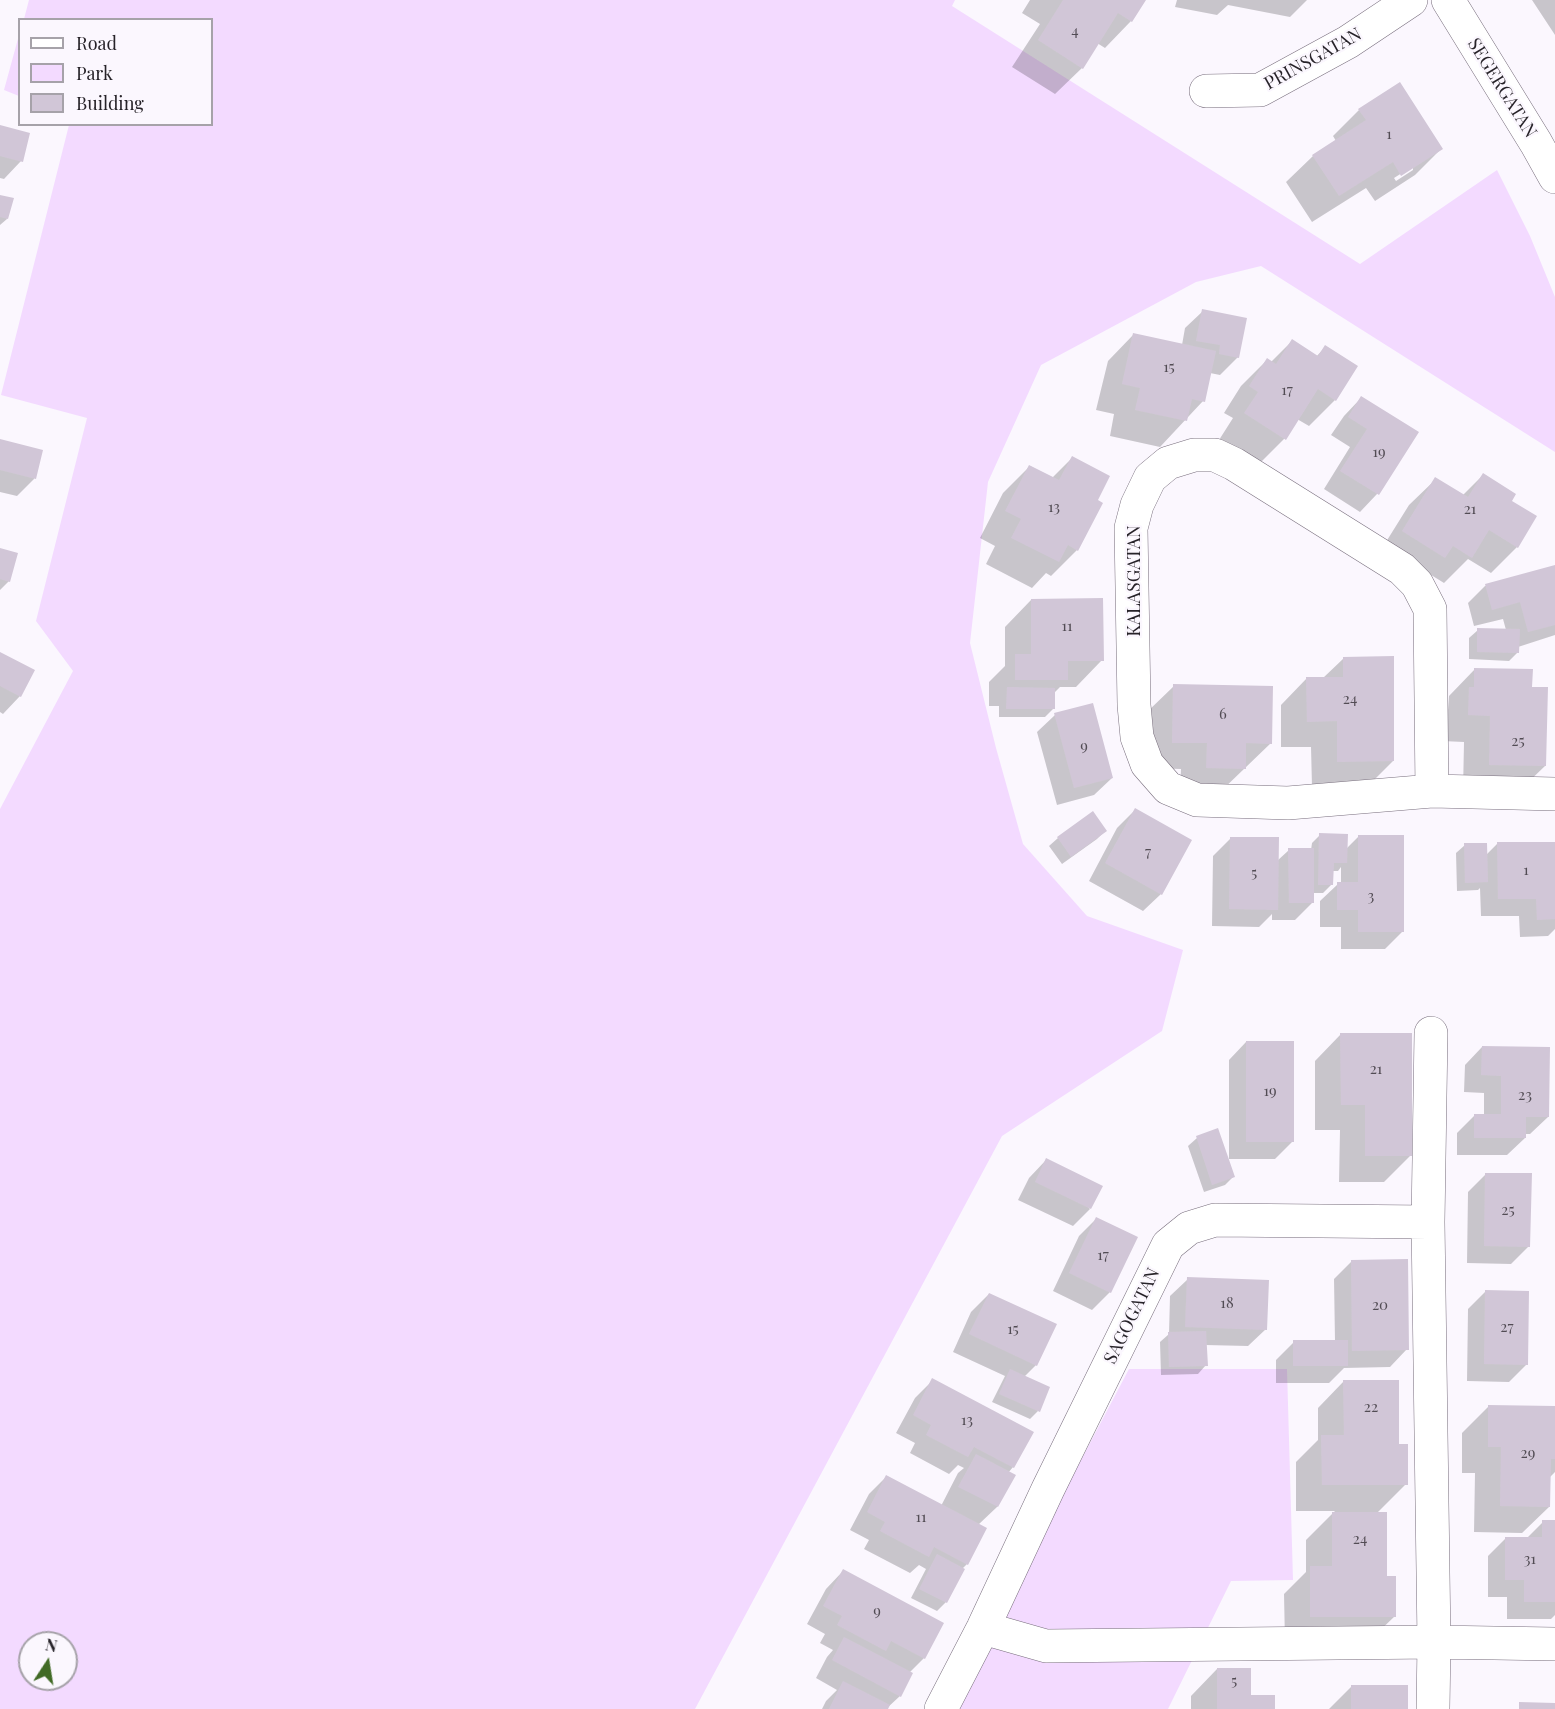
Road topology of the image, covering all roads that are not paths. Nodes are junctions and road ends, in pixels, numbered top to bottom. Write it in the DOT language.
graph roads {
  1 [pos="1411,0"];
  2 [pos="1448,0"];
  3 [pos="1206,91"];
  4 [pos="1555,177"];
  5 [pos="1432,791"];
  6 [pos="1555,794"];
  7 [pos="1431,1033"];
  8 [pos="1428,1222"];
  9 [pos="983,1628"];
  10 [pos="1434,1642"];
  11 [pos="1555,1644"];
  12 [pos="941,1709"];
  13 [pos="1433,1709"];
  1 -- 3 [label="street, PRINSGATAN"];
  2 -- 4 [label="street, SEGERGATAN"];
  5 -- 5 [label="street, KALASGATAN"];
  5 -- 6 [label="street, KALASGATAN"];
  7 -- 8 [label="street"];
  8 -- 9 [label="street, SAGOGATAN"];
  8 -- 10 [label="street"];
  9 -- 10 [label="street"];
  9 -- 12 [label="street, SAGOGATAN"];
  10 -- 11 [label="street"];
  10 -- 13 [label="street"];
}
